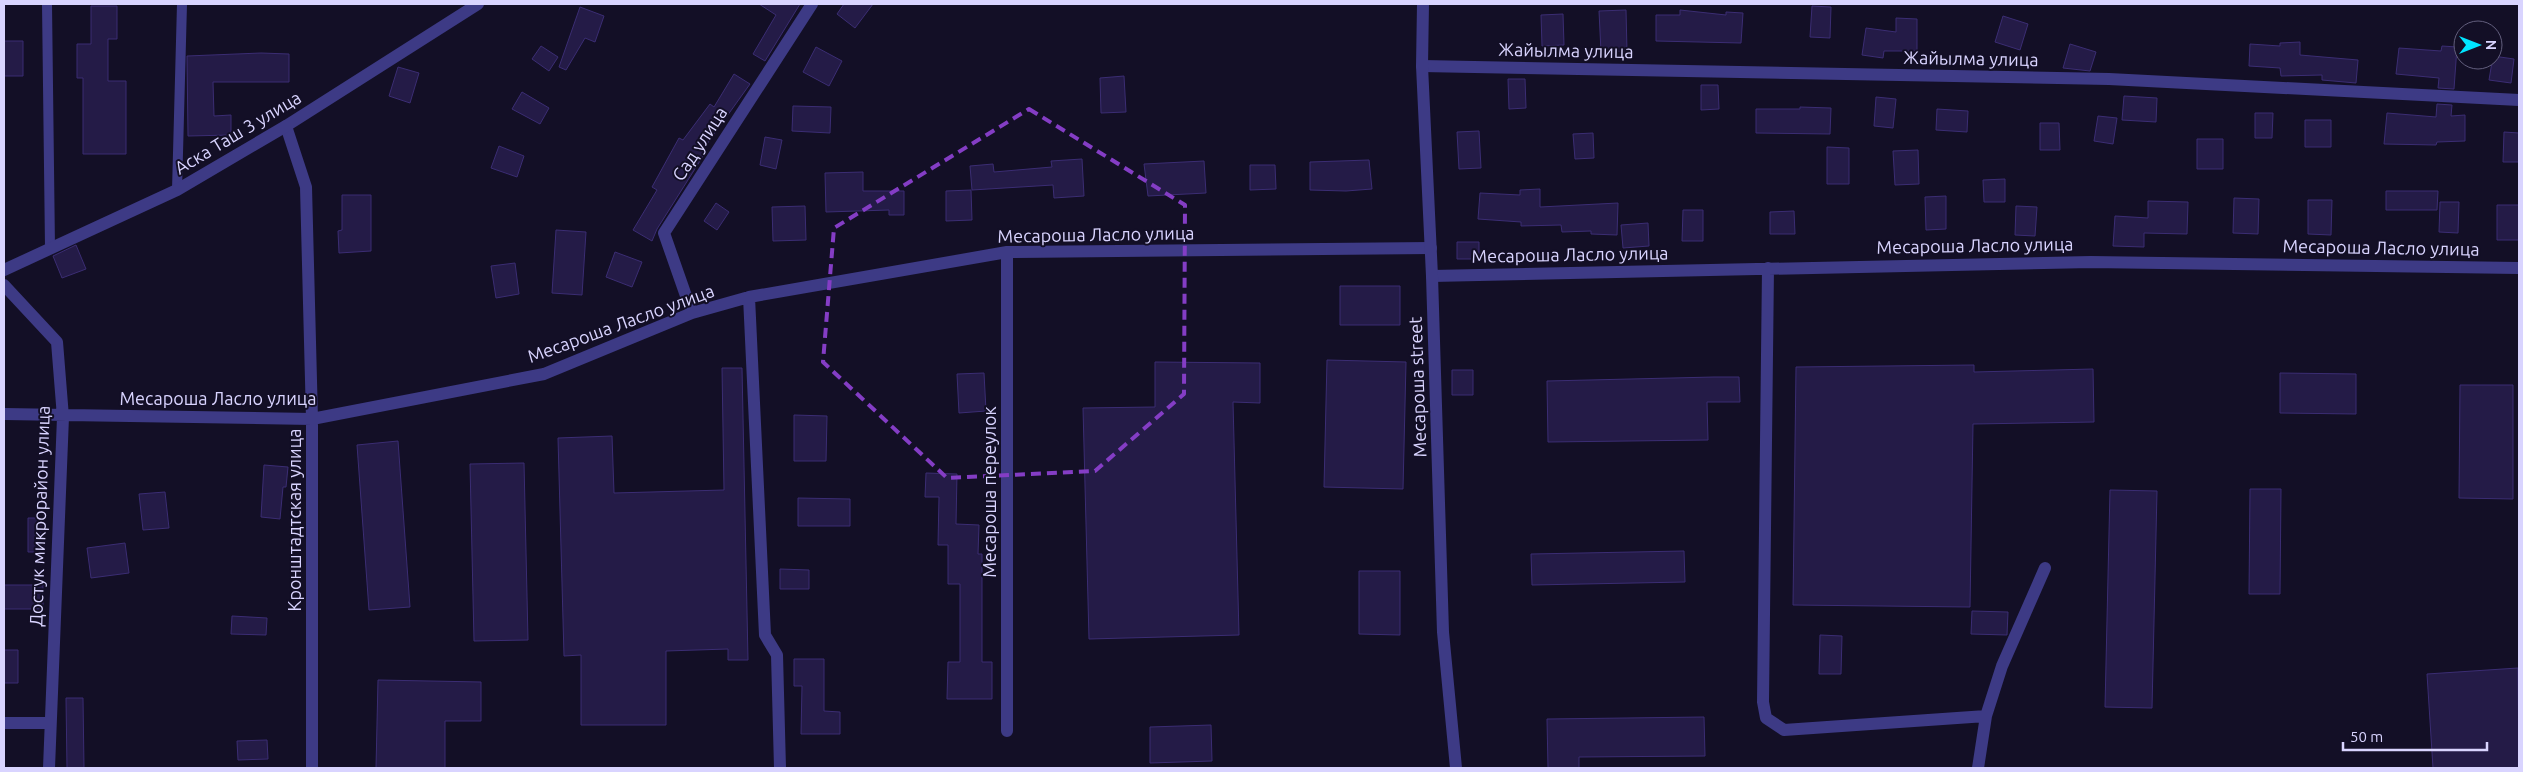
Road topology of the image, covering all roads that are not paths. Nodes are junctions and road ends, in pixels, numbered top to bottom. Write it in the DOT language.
graph roads {
  1 [pos="47,4"];
  2 [pos="182,4"];
  3 [pos="478,4"];
  4 [pos="812,4"];
  5 [pos="1423,4"];
  6 [pos="1422,66"];
  7 [pos="2519,100"];
  8 [pos="286,126"];
  9 [pos="177,190"];
  10 [pos="50,248"];
  11 [pos="1431,248"];
  12 [pos="1007,252"];
  13 [pos="1768,268"];
  14 [pos="2519,268"];
  15 [pos="4,270"];
  16 [pos="1432,276"];
  17 [pos="4,285"];
  18 [pos="749,297"];
  19 [pos="692,313"];
  20 [pos="4,414"];
  21 [pos="63,417"];
  22 [pos="312,419"];
  23 [pos="2045,568"];
  24 [pos="1986,716"];
  25 [pos="4,723"];
  26 [pos="50,723"];
  27 [pos="1007,732"];
  28 [pos="49,768"];
  29 [pos="312,768"];
  30 [pos="780,768"];
  31 [pos="1456,768"];
  32 [pos="1978,768"];
  1 -- 10 [label="lane"];
  2 -- 9 [label="lane"];
  3 -- 8 [label="street, Аска Таш 3 улица"];
  4 -- 19 [label="street, Сад улица"];
  5 -- 6 [label="street, Месароша street"];
  6 -- 7 [label="street, Жайылма улица"];
  6 -- 11 [label="street, Месароша street"];
  8 -- 9 [label="street, Аска Таш 3 улица"];
  8 -- 22 [label="street, Кронштадтская улица"];
  9 -- 10 [label="street, Аска Таш 3 улица"];
  10 -- 15 [label="street, Аска Таш 3 улица"];
  11 -- 12 [label="street, Месароша Ласло улица"];
  11 -- 16 [label="street, Месароша street"];
  12 -- 18 [label="street, Месароша Ласло улица"];
  12 -- 27 [label="street, Месароша переулок"];
  13 -- 14 [label="street, Месароша Ласло улица"];
  13 -- 16 [label="street, Месароша Ласло улица"];
  13 -- 24 [label="street"];
  16 -- 31 [label="street, Месароша street"];
  17 -- 21 [label="street, Достук микрорайон улица"];
  18 -- 19 [label="street, Месароша Ласло улица"];
  18 -- 30 [label="street"];
  19 -- 22 [label="street, Месароша Ласло улица"];
  20 -- 21 [label="street, Месароша Ласло улица"];
  21 -- 22 [label="street, Месароша Ласло улица"];
  21 -- 26 [label="street, Достук микрорайон улица"];
  22 -- 29 [label="street, Кронштадтская улица"];
  23 -- 24 [label="street"];
  24 -- 32 [label="street"];
  25 -- 26 [label="street"];
  26 -- 28 [label="street, Достук микрорайон улица"];
}
